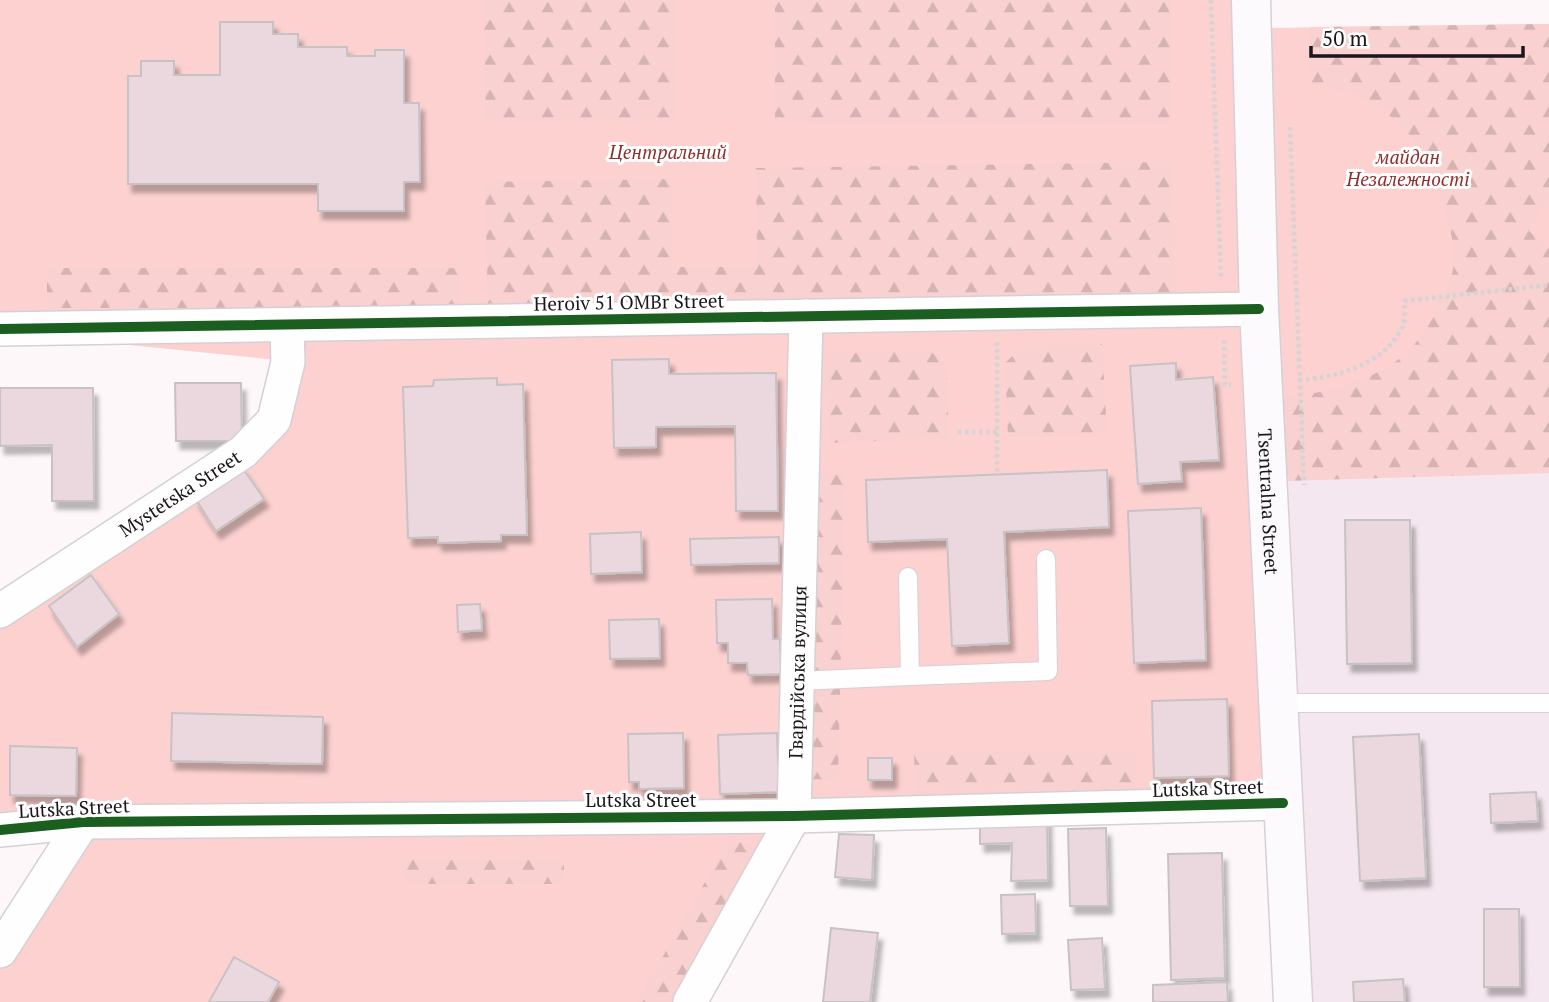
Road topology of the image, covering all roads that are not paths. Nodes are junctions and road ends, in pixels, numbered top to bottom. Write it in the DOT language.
graph roads {
  1 [pos="1251,0"];
  2 [pos="1241,308"];
  3 [pos="806,316"];
  4 [pos="287,326"];
  5 [pos="0,329"];
  6 [pos="1046,559"];
  7 [pos="908,577"];
  8 [pos="0,611"];
  9 [pos="910,676"];
  10 [pos="797,681"];
  11 [pos="1280,703"];
  12 [pos="1549,704"];
  13 [pos="1283,803"];
  14 [pos="794,816"];
  15 [pos="83,822"];
  16 [pos="0,830"];
  17 [pos="0,951"];
  18 [pos="690,1002"];
  19 [pos="1293,1002"];
  1 -- 2 [label="main road, Tsentralna Street"];
  2 -- 3 [label="street, Heroiv 51 OMBr Street"];
  2 -- 11 [label="main road, Tsentralna Street"];
  3 -- 4 [label="street, Heroiv 51 OMBr Street"];
  3 -- 10 [label="street, Гвардійська вулиця"];
  4 -- 5 [label="street, Heroiv 51 OMBr Street"];
  4 -- 8 [label="street, Mystetska Street"];
  6 -- 9 [label="lane"];
  7 -- 9 [label="lane"];
  9 -- 10 [label="lane"];
  10 -- 14 [label="street, Гвардійська вулиця"];
  11 -- 12 [label="lane"];
  11 -- 13 [label="main road, Tsentralna Street"];
  13 -- 14 [label="street, Lutska Street"];
  13 -- 19 [label="main road, Tsentralna Street"];
  14 -- 15 [label="street, Lutska Street"];
  14 -- 18 [label="street, Гвардійська вулиця"];
  15 -- 16 [label="street, Lutska Street"];
  15 -- 17 [label="street"];
}
